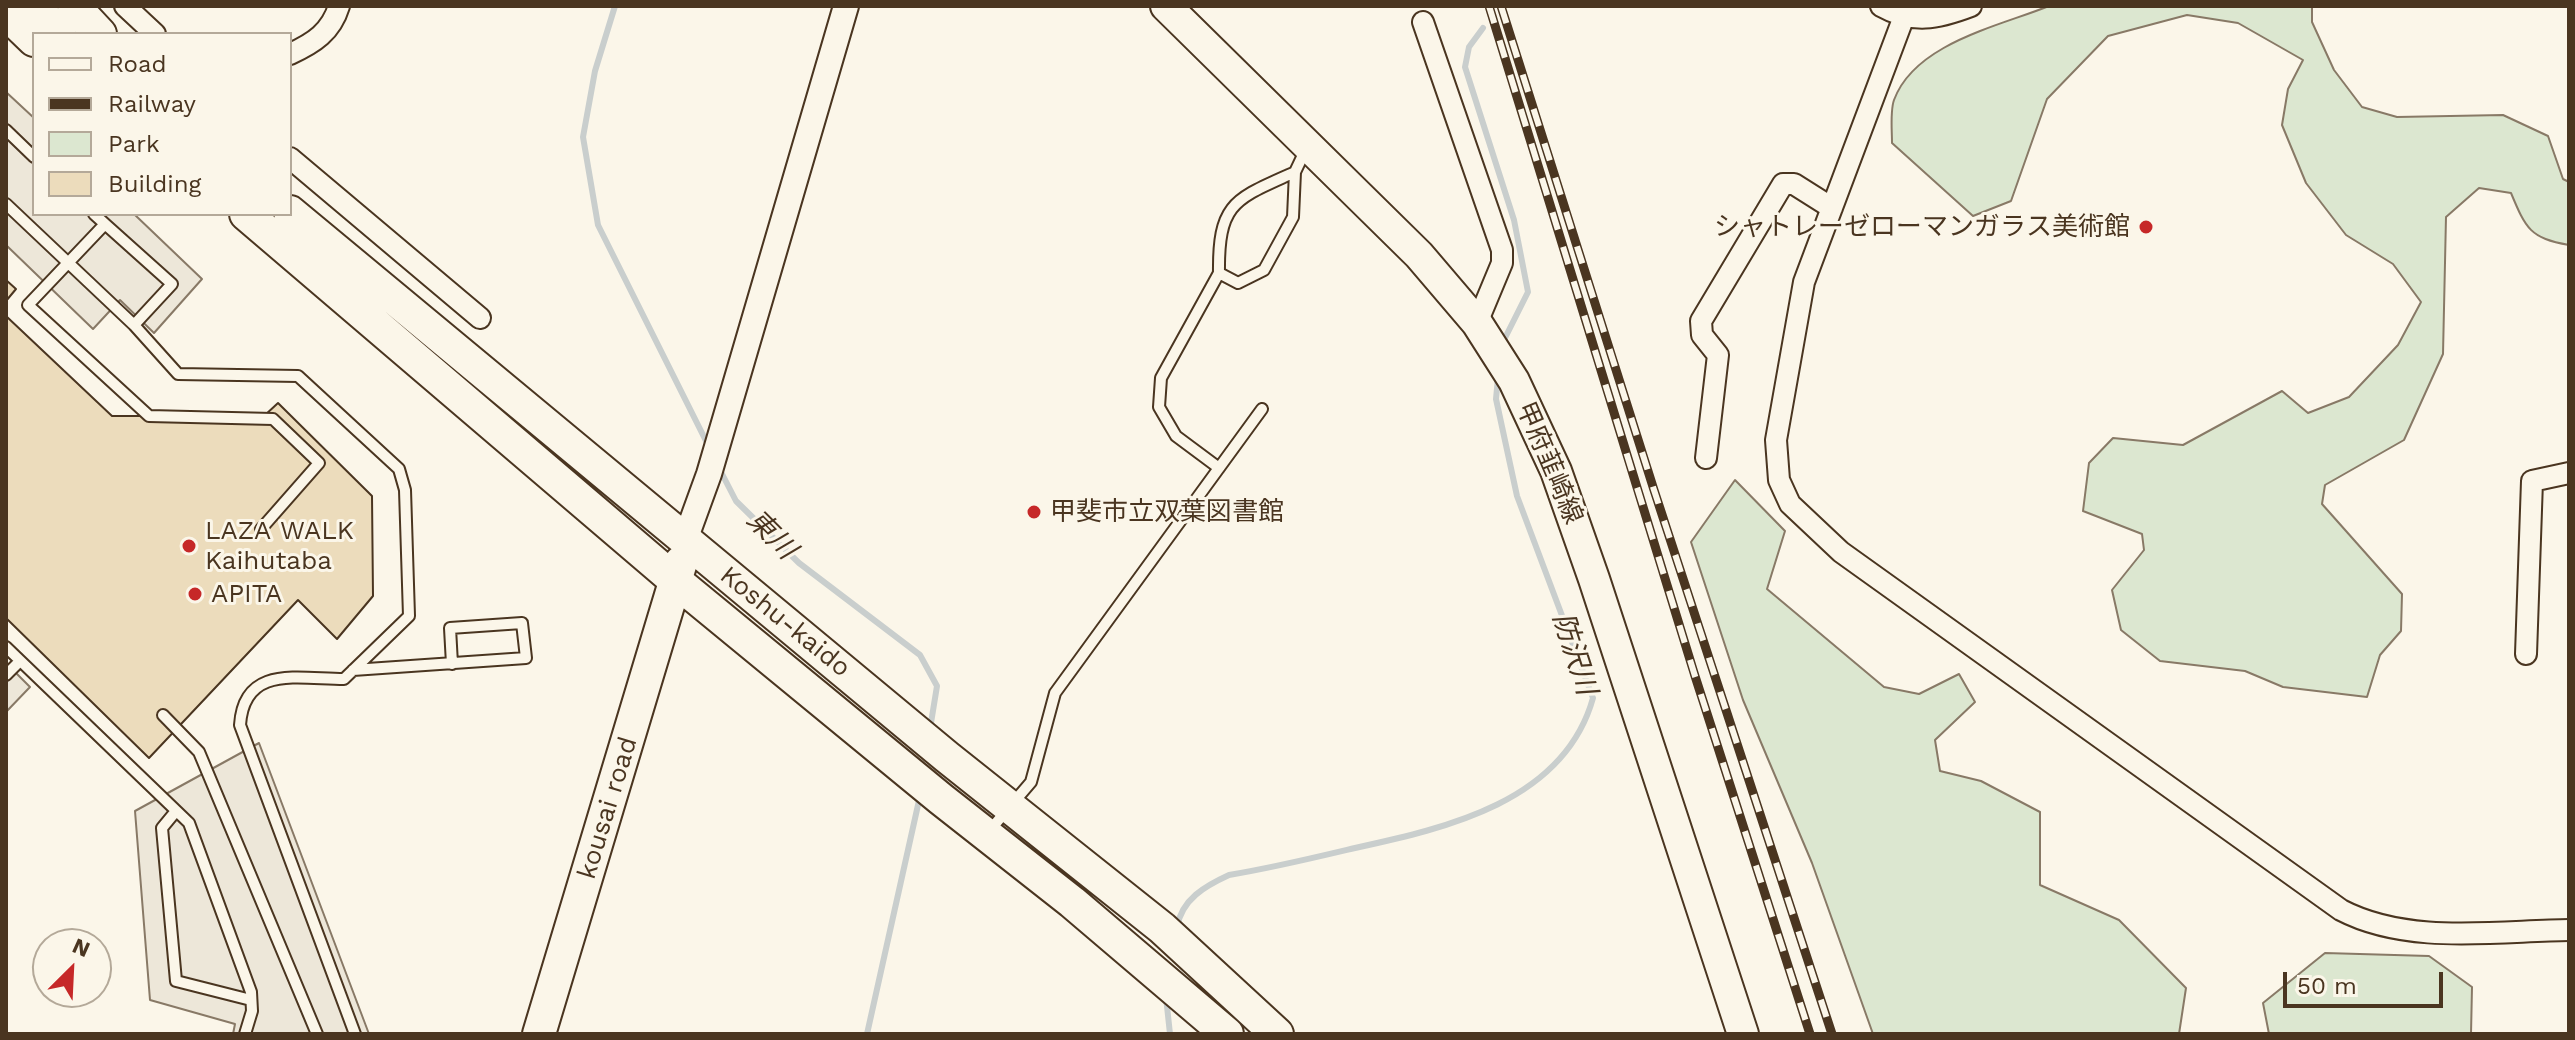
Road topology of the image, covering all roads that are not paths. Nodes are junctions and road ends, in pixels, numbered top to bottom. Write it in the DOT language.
graph roads {
  1 [pos="34,6"];
  2 [pos="74,6"];
  3 [pos="125,6"];
  4 [pos="339,6"];
  5 [pos="846,6"];
  6 [pos="1166,6"];
  7 [pos="1881,6"];
  8 [pos="1971,6"];
  9 [pos="6,13"];
  10 [pos="1903,19"];
  11 [pos="1423,22"];
  12 [pos="58,32"];
  13 [pos="98,32"];
  14 [pos="153,32"];
  15 [pos="32,38"];
  16 [pos="292,53"];
  17 [pos="6,130"];
  18 [pos="32,155"];
  19 [pos="1302,159"];
  20 [pos="292,160"];
  21 [pos="6,204"];
  22 [pos="1832,208"];
  23 [pos="292,214"];
  24 [pos="96,216"];
  25 [pos="247,216"];
  26 [pos="105,224"];
  27 [pos="68,262"];
  28 [pos="1219,273"];
  29 [pos="480,318"];
  30 [pos="134,325"];
  31 [pos="1483,331"];
  32 [pos="1262,409"];
  33 [pos="1706,458"];
  34 [pos="1219,468"];
  35 [pos="2569,473"];
  36 [pos="261,529"];
  37 [pos="685,540"];
  38 [pos="677,582"];
  39 [pos="6,647"];
  40 [pos="2526,654"];
  41 [pos="20,661"];
  42 [pos="452,664"];
  43 [pos="353,670"];
  44 [pos="6,675"];
  45 [pos="163,715"];
  46 [pos="1008,807"];
  47 [pos="176,811"];
  48 [pos="986,835"];
  49 [pos="2569,930"];
  50 [pos="251,1000"];
  51 [pos="245,1034"];
  52 [pos="317,1034"];
  53 [pos="355,1034"];
  54 [pos="539,1034"];
  55 [pos="1227,1034"];
  56 [pos="1277,1034"];
  57 [pos="1743,1034"];
  1 -- 12 [label="highway"];
  2 -- 13 [label="highway"];
  3 -- 14 [label="street"];
  4 -- 16 [label="street"];
  5 -- 37 [label="street"];
  6 -- 19 [label="main road, 甲府韮崎線"];
  7 -- 10 [label="street"];
  8 -- 10 [label="street"];
  9 -- 15 [label="highway"];
  10 -- 22 [label="street"];
  11 -- 31 [label="street"];
  17 -- 18 [label="lane"];
  19 -- 28 [label="lane"];
  19 -- 28 [label="lane"];
  19 -- 31 [label="main road, 甲府韮崎線"];
  20 -- 29 [label="street"];
  21 -- 27 [label="lane"];
  22 -- 33 [label="street"];
  22 -- 49 [label="street"];
  23 -- 37 [label="highway, Koshu-kaido"];
  24 -- 26 [label="lane"];
  25 -- 38 [label="highway, Koshu-kaido"];
  26 -- 27 [label="lane"];
  26 -- 30 [label="lane"];
  27 -- 30 [label="lane"];
  27 -- 36 [label="lane"];
  28 -- 34 [label="lane"];
  30 -- 43 [label="lane"];
  31 -- 57 [label="main road, 甲府韮崎線"];
  32 -- 34 [label="lane"];
  34 -- 46 [label="lane"];
  35 -- 40 [label="street"];
  37 -- 38 [label="highway, kousai road"];
  37 -- 46 [label="highway, Koshu-kaido"];
  38 -- 48 [label="highway, Koshu-kaido"];
  38 -- 54 [label="highway, kousai road"];
  39 -- 41 [label="lane"];
  41 -- 44 [label="lane"];
  41 -- 47 [label="lane"];
  42 -- 42 [label="lane"];
  42 -- 43 [label="lane"];
  43 -- 53 [label="lane"];
  45 -- 52 [label="lane"];
  46 -- 48 [label="lane"];
  46 -- 56 [label="highway, Koshu-kaido"];
  47 -- 50 [label="lane"];
  47 -- 50 [label="lane"];
  48 -- 55 [label="highway, Koshu-kaido"];
  50 -- 51 [label="lane"];
}
